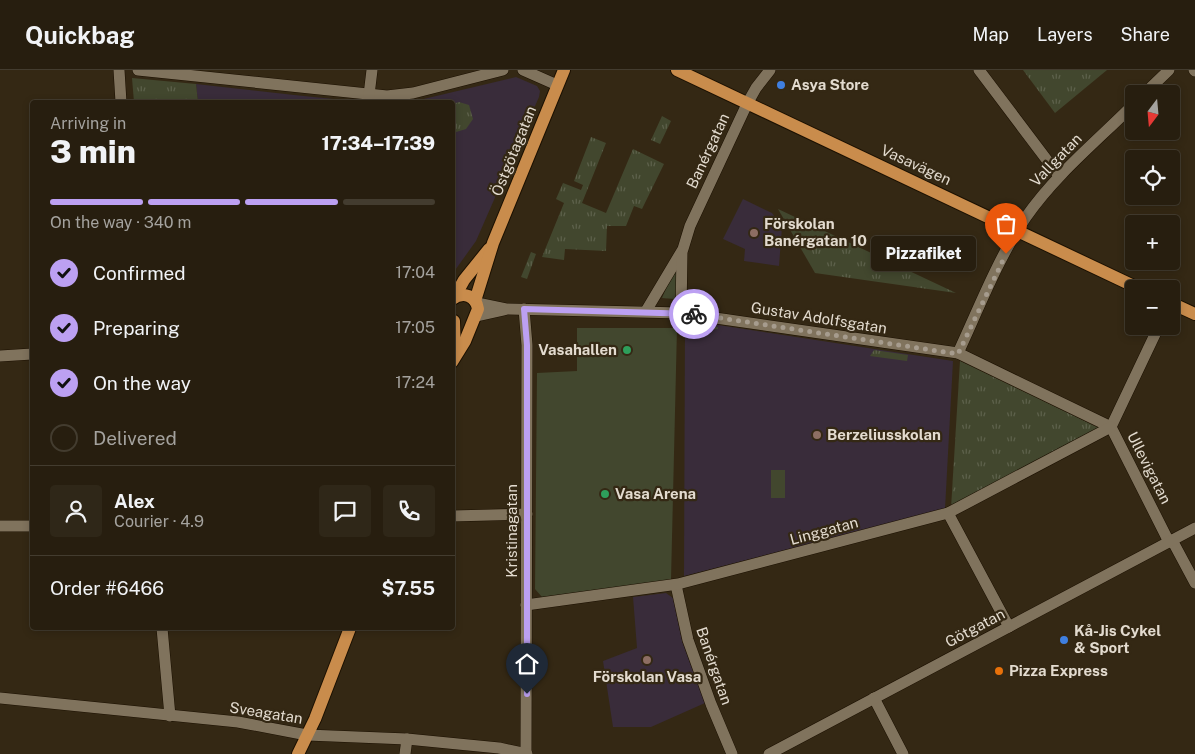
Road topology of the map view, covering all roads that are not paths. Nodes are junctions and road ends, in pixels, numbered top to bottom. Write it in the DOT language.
graph roads {
  1 [pos="119,70"];
  2 [pos="138,70"];
  3 [pos="372,70"];
  4 [pos="503,70"];
  5 [pos="522,70"];
  6 [pos="564,70"];
  7 [pos="677,70"];
  8 [pos="770,70"];
  9 [pos="979,70"];
  10 [pos="1169,70"];
  11 [pos="230,75"];
  12 [pos="557,85"];
  13 [pos="1153,85"];
  14 [pos="369,95"];
  15 [pos="121,100"];
  16 [pos="747,104"];
  17 [pos="1125,113"];
  18 [pos="1059,176"];
  19 [pos="1017,231"];
  20 [pos="493,243"];
  21 [pos="682,249"];
  22 [pos="1125,282"];
  23 [pos="455,296"];
  24 [pos="455,298"];
  25 [pos="1180,307"];
  26 [pos="524,309"];
  27 [pos="476,310"];
  28 [pos="646,312"];
  29 [pos="681,312"];
  30 [pos="1195,314"];
  31 [pos="455,321"];
  32 [pos="1155,335"];
  33 [pos="30,354"];
  34 [pos="958,354"];
  35 [pos="0,356"];
  36 [pos="455,357"];
  37 [pos="1111,427"];
  38 [pos="948,513"];
  39 [pos="527,514"];
  40 [pos="455,516"];
  41 [pos="0,526"];
  42 [pos="30,526"];
  43 [pos="1195,528"];
  44 [pos="1170,541"];
  45 [pos="1195,582"];
  46 [pos="676,585"];
  47 [pos="526,605"];
  48 [pos="1008,627"];
  49 [pos="162,630"];
  50 [pos="349,630"];
  51 [pos="0,698"];
  52 [pos="874,698"];
  53 [pos="170,716"];
  54 [pos="307,735"];
  55 [pos="406,739"];
  56 [pos="298,754"];
  57 [pos="405,754"];
  58 [pos="527,754"];
  59 [pos="732,754"];
  60 [pos="769,754"];
  61 [pos="903,754"];
  1 -- 15 [label="street"];
  2 -- 11 [label="street"];
  3 -- 14 [label="street"];
  4 -- 14 [label="street"];
  5 -- 12 [label="street"];
  6 -- 12 [label="main road, Östgötagatan"];
  7 -- 16 [label="main road, Vasavägen"];
  8 -- 16 [label="street, Banérgatan"];
  9 -- 18 [label="street"];
  10 -- 13 [label="street"];
  11 -- 14 [label="street"];
  12 -- 20 [label="main road, Östgötagatan"];
  16 -- 19 [label="main road, Vasavägen"];
  16 -- 21 [label="street, Banérgatan"];
  17 -- 18 [label="street, Vallgatan"];
  18 -- 19 [label="street, Vallgatan"];
  19 -- 22 [label="main road, Vasavägen"];
  19 -- 34 [label="street, Vallgatan"];
  20 -- 23 [label="main road, Östgötagatan"];
  20 -- 27 [label="main road, Östgötagatan"];
  21 -- 28 [label="street, Banérgatan"];
  21 -- 29 [label="street, Banérgatan"];
  24 -- 27 [label="main road"];
  25 -- 30 [label="main road"];
  26 -- 27 [label="street, Gustav Adolfsgatan"];
  26 -- 28 [label="street, Gustav Adolfsgatan"];
  26 -- 39 [label="street, Kristinagatan"];
  27 -- 31 [label="main road"];
  27 -- 36 [label="main road, Östgötagatan"];
  28 -- 29 [label="street, Gustav Adolfsgatan"];
  29 -- 34 [label="street, Gustav Adolfsgatan"];
  32 -- 37 [label="street, Ullevigatan"];
  33 -- 35 [label="street"];
  34 -- 37 [label="street, Gustav Adolfsgatan"];
  37 -- 38 [label="street, Linggatan"];
  37 -- 44 [label="street, Ullevigatan"];
  38 -- 46 [label="street, Linggatan"];
  38 -- 48 [label="street"];
  39 -- 40 [label="street"];
  39 -- 47 [label="street, Kristinagatan"];
  41 -- 42 [label="street"];
  43 -- 44 [label="street, Götgatan"];
  44 -- 45 [label="street, Ullevigatan"];
  44 -- 48 [label="street, Götgatan"];
  46 -- 47 [label="street, Linggatan"];
  46 -- 59 [label="street, Banérgatan"];
  47 -- 58 [label="street, Kristinagatan"];
  48 -- 52 [label="street, Götgatan"];
  49 -- 53 [label="street"];
  50 -- 54 [label="main road"];
  51 -- 53 [label="street, Sveagatan"];
  52 -- 60 [label="street, Götgatan"];
  52 -- 61 [label="street"];
  53 -- 54 [label="street, Sveagatan"];
  54 -- 55 [label="street, Sveagatan"];
  54 -- 56 [label="main road"];
  55 -- 57 [label="street"];
  55 -- 58 [label="street, Sveagatan"];
}
